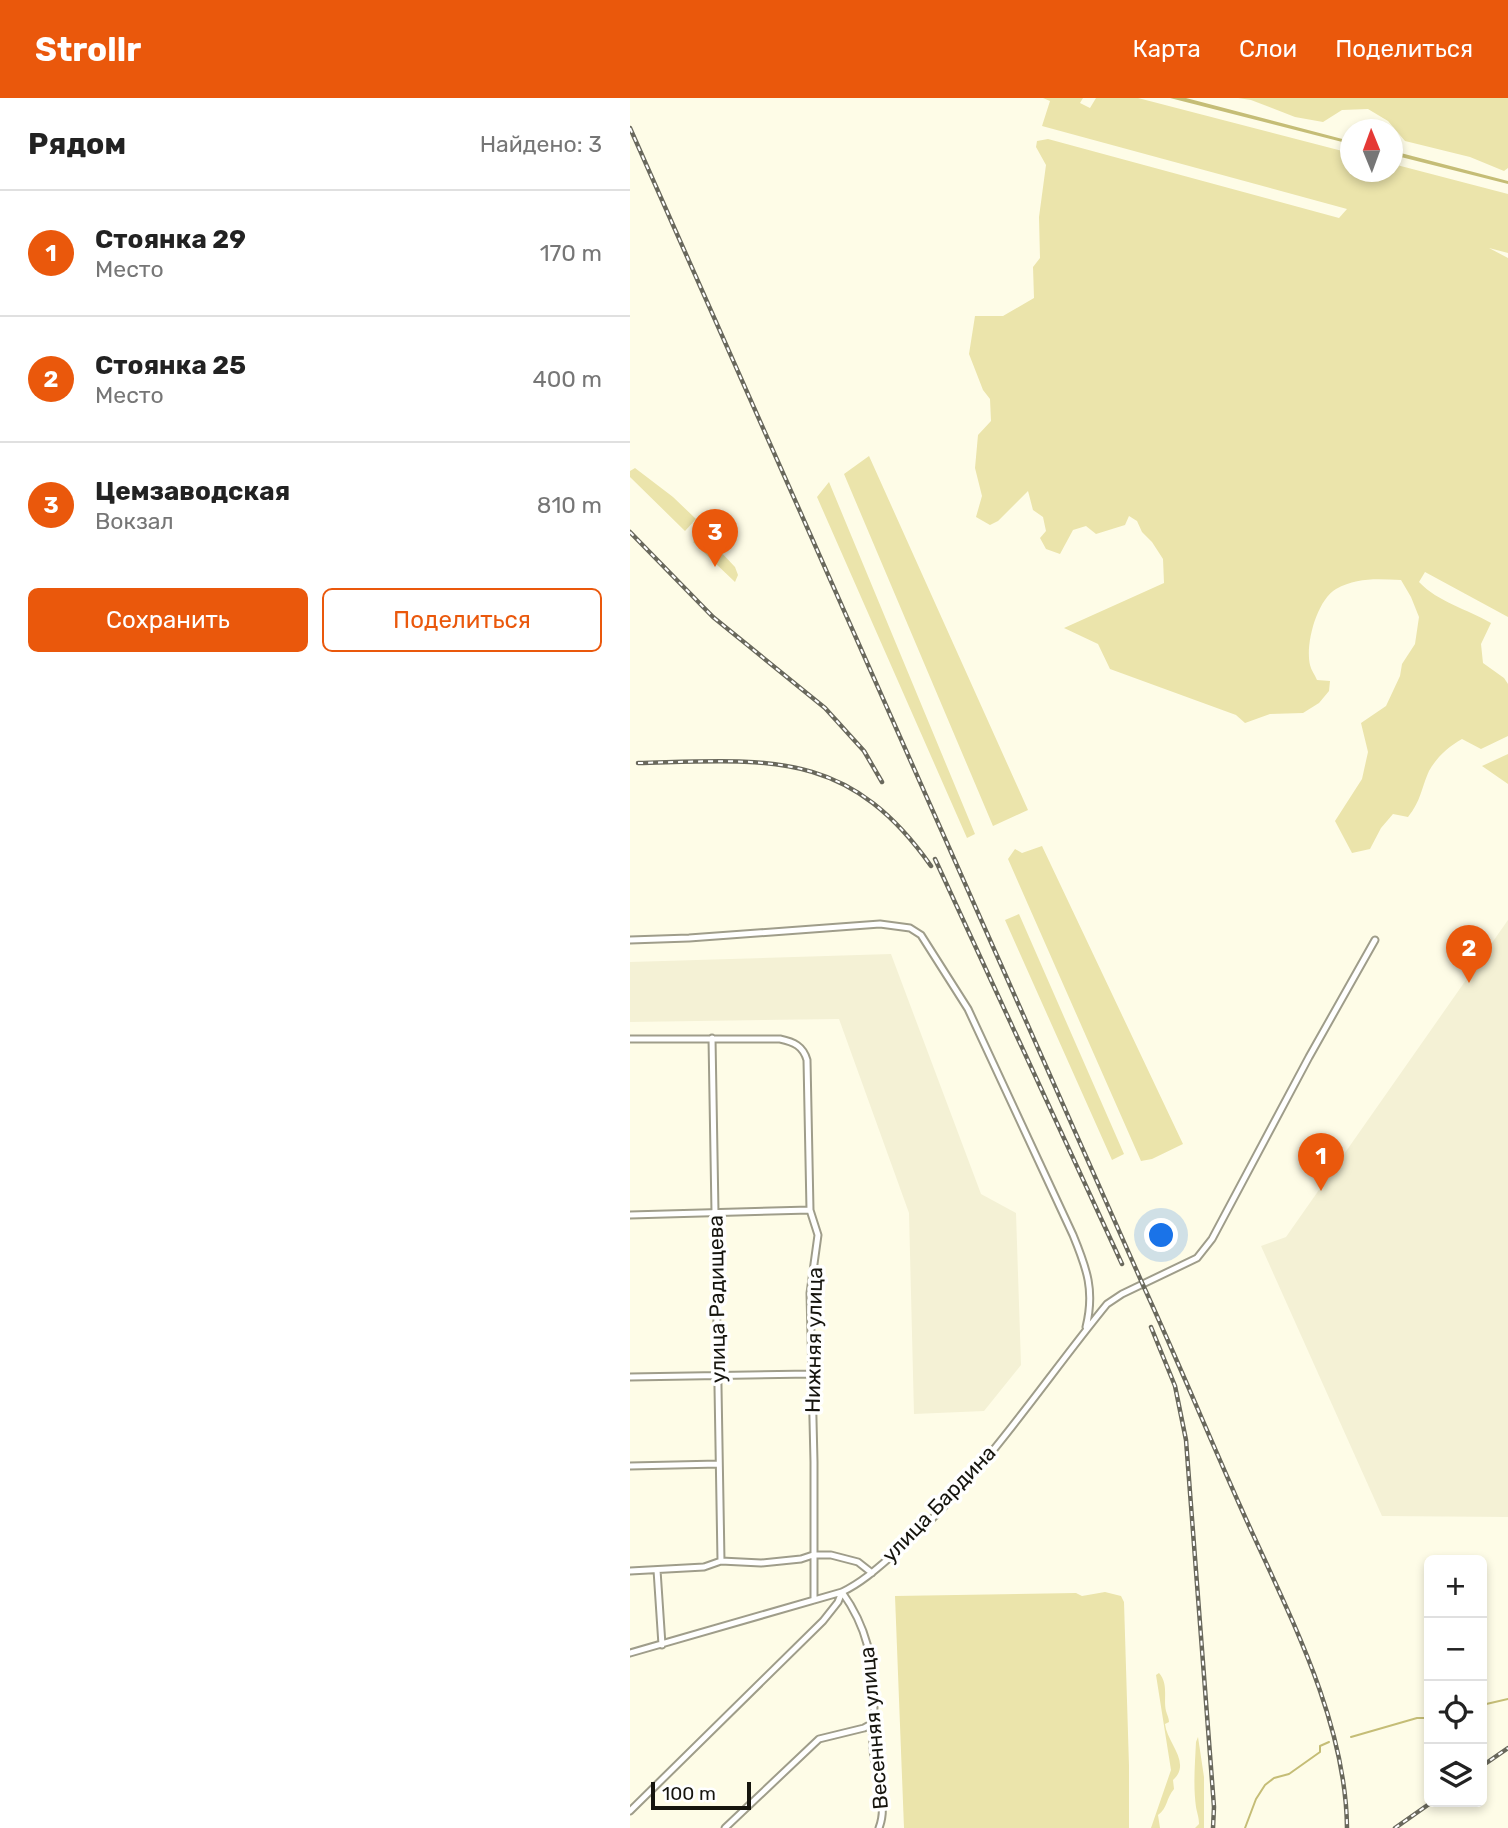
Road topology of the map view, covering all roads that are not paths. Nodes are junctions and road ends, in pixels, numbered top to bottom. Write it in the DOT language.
graph roads {
  1 [pos="630,940"];
  2 [pos="1375,940"];
  3 [pos="712,1038"];
  4 [pos="630,1039"];
  5 [pos="810,1210"];
  6 [pos="715,1213"];
  7 [pos="630,1215"];
  8 [pos="1085,1330"];
  9 [pos="812,1374"];
  10 [pos="718,1376"];
  11 [pos="630,1377"];
  12 [pos="719,1464"];
  13 [pos="630,1466"];
  14 [pos="813,1555"];
  15 [pos="721,1561"];
  16 [pos="657,1570"];
  17 [pos="630,1571"];
  18 [pos="872,1573"];
  19 [pos="842,1592"];
  20 [pos="814,1600"];
  21 [pos="662,1645"];
  22 [pos="630,1653"];
  23 [pos="873,1723"];
  24 [pos="630,1811"];
  25 [pos="725,1828"];
  26 [pos="879,1828"];
  1 -- 8 [label="street"];
  2 -- 8 [label="street, улица Бардина"];
  3 -- 4 [label="street"];
  3 -- 5 [label="street, Нижняя улица"];
  3 -- 6 [label="street, улица Радищева"];
  5 -- 6 [label="street"];
  5 -- 9 [label="street, Нижняя улица"];
  6 -- 7 [label="street"];
  6 -- 10 [label="street, улица Радищева"];
  8 -- 18 [label="street, улица Бардина"];
  9 -- 10 [label="street"];
  9 -- 14 [label="street, Нижняя улица"];
  10 -- 11 [label="street"];
  10 -- 12 [label="street, улица Радищева"];
  12 -- 13 [label="street"];
  12 -- 15 [label="street, улица Радищева"];
  14 -- 15 [label="street"];
  14 -- 18 [label="street"];
  14 -- 20 [label="street, Нижняя улица"];
  15 -- 16 [label="street"];
  16 -- 17 [label="street"];
  16 -- 21 [label="street"];
  18 -- 19 [label="street, улица Бардина"];
  19 -- 20 [label="street"];
  19 -- 23 [label="street, Весенняя улица"];
  19 -- 24 [label="street, улица Бардина"];
  20 -- 21 [label="street"];
  21 -- 22 [label="street"];
  23 -- 25 [label="street"];
  23 -- 26 [label="street, Весенняя улица"];
}
